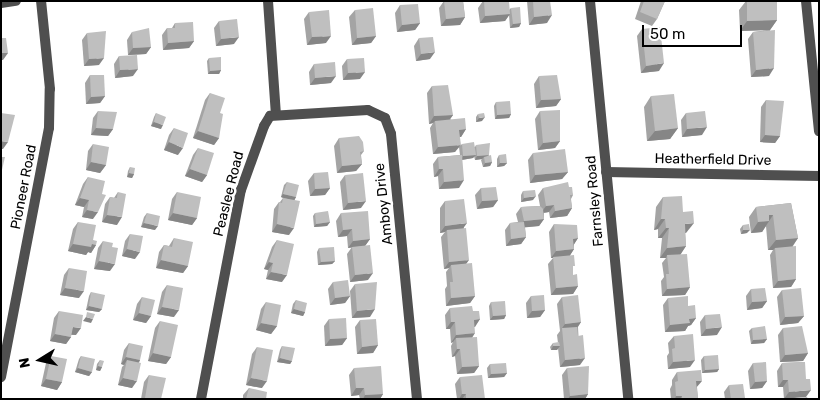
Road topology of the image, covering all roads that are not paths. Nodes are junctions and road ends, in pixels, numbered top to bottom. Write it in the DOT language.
graph roads {
  1 [pos="16,1"];
  2 [pos="41,1"];
  3 [pos="268,1"];
  4 [pos="590,1"];
  5 [pos="806,1"];
  6 [pos="1,2"];
  7 [pos="276,115"];
  8 [pos="819,131"];
  9 [pos="606,172"];
  10 [pos="819,176"];
  11 [pos="1,377"];
  12 [pos="201,399"];
  13 [pos="417,399"];
  14 [pos="628,399"];
  1 -- 6 [label="street"];
  2 -- 11 [label="street, Pioneer Road"];
  3 -- 7 [label="street"];
  4 -- 9 [label="street, Farnsley Road"];
  5 -- 8 [label="street"];
  7 -- 12 [label="street, Peaslee Road"];
  7 -- 13 [label="street, Amboy Drive"];
  9 -- 10 [label="street, Heatherfield Drive"];
  9 -- 14 [label="street, Farnsley Road"];
}
